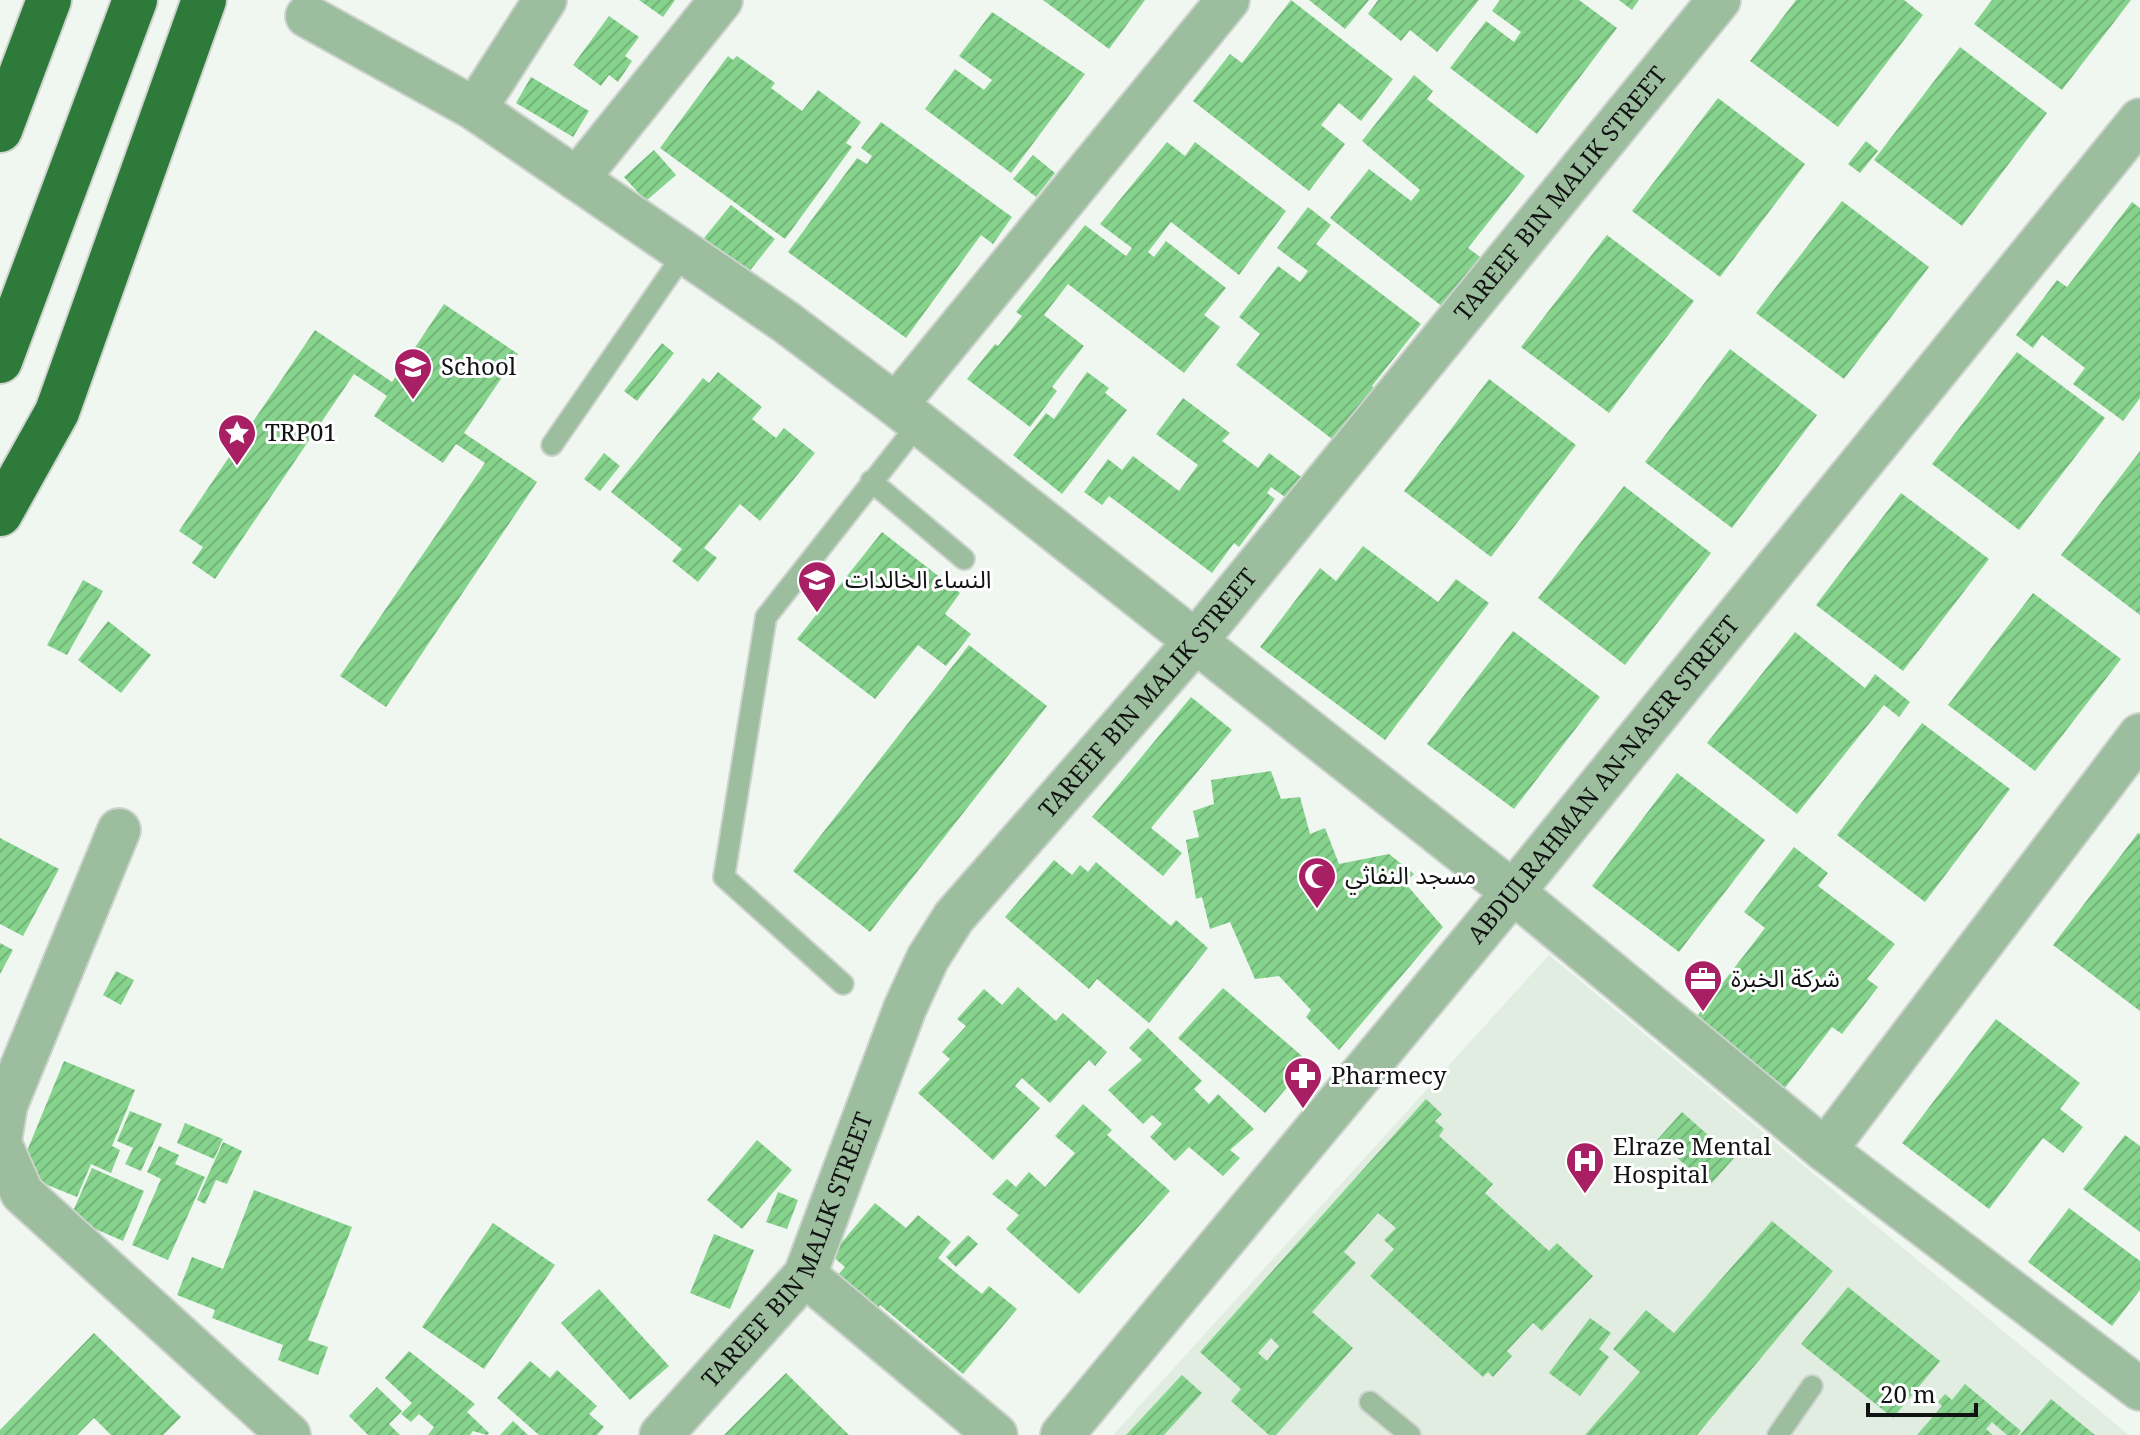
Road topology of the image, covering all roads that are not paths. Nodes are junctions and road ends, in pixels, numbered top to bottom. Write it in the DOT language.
graph roads {
  1 [pos="49,0"];
  2 [pos="135,0"];
  3 [pos="204,0"];
  4 [pos="545,0"];
  5 [pos="721,0"];
  6 [pos="1228,0"];
  7 [pos="1719,0"];
  8 [pos="307,16"];
  9 [pos="475,109"];
  10 [pos="2140,120"];
  11 [pos="0,130"];
  12 [pos="577,179"];
  13 [pos="683,255"];
  14 [pos="0,361"];
  15 [pos="908,414"];
  16 [pos="552,445"];
  17 [pos="871,481"];
  18 [pos="0,514"];
  19 [pos="964,559"];
  20 [pos="1195,642"];
  21 [pos="2140,735"];
  22 [pos="119,830"];
  23 [pos="1513,892"];
  24 [pos="843,984"];
  25 [pos="0,1142"];
  26 [pos="1825,1150"];
  27 [pos="805,1275"];
  28 [pos="2133,1369"];
  29 [pos="1812,1386"];
  30 [pos="1370,1402"];
  31 [pos="289,1435"];
  32 [pos="661,1435"];
  33 [pos="996,1435"];
  34 [pos="1062,1435"];
  35 [pos="1410,1435"];
  36 [pos="1778,1435"];
  1 -- 11 [label="highway"];
  2 -- 14 [label="highway"];
  3 -- 18 [label="highway"];
  4 -- 9 [label="street"];
  5 -- 12 [label="street"];
  6 -- 15 [label="street"];
  7 -- 20 [label="street, TAREEF BIN MALIK STREET"];
  8 -- 9 [label="street"];
  9 -- 12 [label="street"];
  10 -- 23 [label="street, ABDULRAHMAN AN-NASER STREET"];
  12 -- 13 [label="street"];
  13 -- 15 [label="street"];
  13 -- 16 [label="lane"];
  15 -- 17 [label="lane"];
  15 -- 20 [label="street"];
  17 -- 19 [label="lane"];
  17 -- 24 [label="lane"];
  20 -- 23 [label="street"];
  20 -- 27 [label="street, TAREEF BIN MALIK STREET"];
  21 -- 26 [label="street"];
  22 -- 25 [label="street"];
  23 -- 26 [label="street"];
  23 -- 34 [label="street, ABDULRAHMAN AN-NASER STREET"];
  25 -- 31 [label="street"];
  26 -- 28 [label="street"];
  27 -- 32 [label="street, TAREEF BIN MALIK STREET"];
  27 -- 33 [label="street"];
  29 -- 36 [label="lane"];
  30 -- 35 [label="lane"];
}
